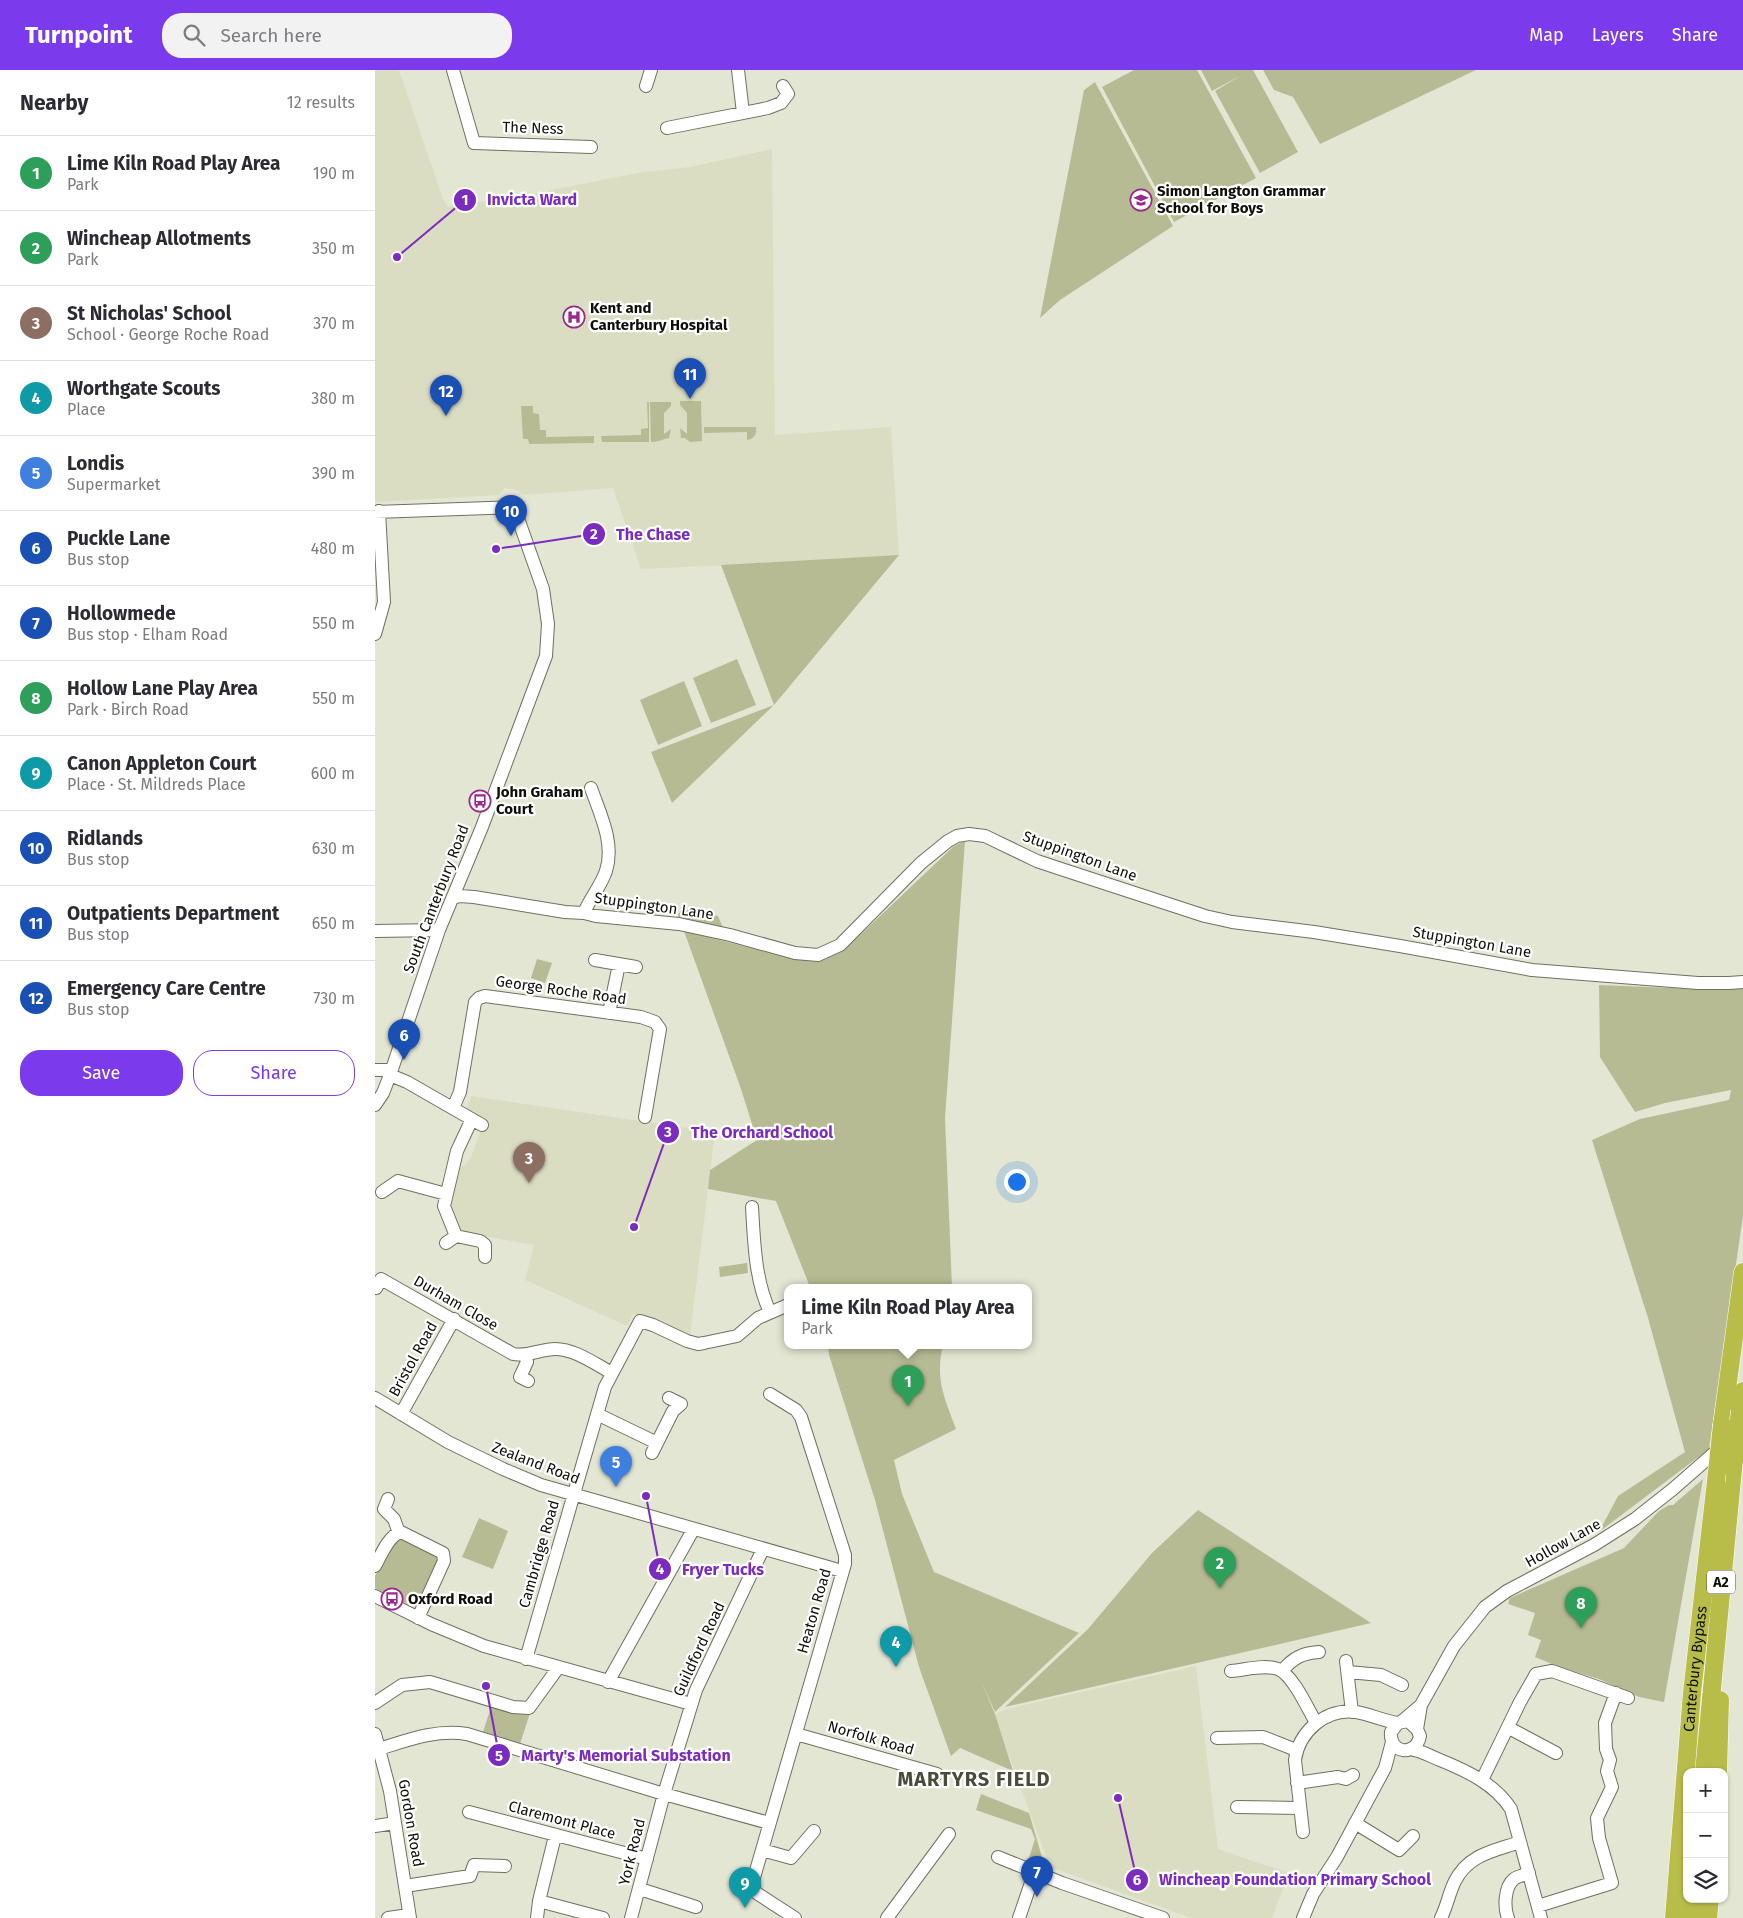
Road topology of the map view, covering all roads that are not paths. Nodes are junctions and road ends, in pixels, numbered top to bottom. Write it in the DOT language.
graph roads {
  1 [pos="453,70"];
  2 [pos="651,70"];
  3 [pos="738,70"];
  4 [pos="646,86"];
  5 [pos="783,86"];
  6 [pos="743,113"];
  7 [pos="667,128"];
  8 [pos="591,147"];
  9 [pos="377,512"];
  10 [pos="375,634"];
  11 [pos="596,793"];
  12 [pos="453,898"];
  13 [pos="584,913"];
  14 [pos="439,930"];
  15 [pos="375,932"];
  16 [pos="595,960"];
  17 [pos="619,964"];
  18 [pos="636,967"];
  19 [pos="1743,982"];
  20 [pos="609,1013"];
  21 [pos="375,1070"];
  22 [pos="391,1073"];
  23 [pos="375,1105"];
  24 [pos="453,1108"];
  25 [pos="645,1117"];
  26 [pos="382,1192"];
  27 [pos="446,1194"];
  28 [pos="752,1207"];
  29 [pos="485,1257"];
  30 [pos="1743,1272"];
  31 [pos="377,1288"];
  32 [pos="784,1307"];
  33 [pos="770,1312"];
  34 [pos="454,1319"];
  35 [pos="525,1355"];
  36 [pos="612,1373"];
  37 [pos="529,1381"];
  38 [pos="1743,1391"];
  39 [pos="770,1394"];
  40 [pos="375,1398"];
  41 [pos="669,1398"];
  42 [pos="401,1414"];
  43 [pos="597,1414"];
  44 [pos="1742,1419"];
  45 [pos="573,1495"];
  46 [pos="388,1499"];
  47 [pos="693,1530"];
  48 [pos="399,1532"];
  49 [pos="763,1549"];
  50 [pos="375,1566"];
  51 [pos="842,1571"];
  52 [pos="375,1596"];
  53 [pos="418,1618"];
  54 [pos="1319,1652"];
  55 [pos="526,1658"];
  56 [pos="558,1668"];
  57 [pos="1231,1671"];
  58 [pos="1282,1671"];
  59 [pos="608,1682"];
  60 [pos="1402,1685"];
  61 [pos="375,1703"];
  62 [pos="691,1704"];
  63 [pos="1421,1705"];
  64 [pos="1358,1713"];
  65 [pos="1316,1722"];
  66 [pos="1399,1723"];
  67 [pos="1509,1728"];
  68 [pos="1713,1728"];
  69 [pos="1418,1733"];
  70 [pos="375,1734"];
  71 [pos="795,1734"];
  72 [pos="1217,1738"];
  73 [pos="1391,1740"];
  74 [pos="379,1749"];
  75 [pos="1296,1750"];
  76 [pos="1408,1750"];
  77 [pos="1556,1753"];
  78 [pos="1447,1762"];
  79 [pos="1385,1768"];
  80 [pos="1705,1768"];
  81 [pos="1718,1768"];
  82 [pos="937,1774"];
  83 [pos="1353,1775"];
  84 [pos="1482,1780"];
  85 [pos="1297,1783"];
  86 [pos="664,1794"];
  87 [pos="1237,1807"];
  88 [pos="1299,1808"];
  89 [pos="470,1812"];
  90 [pos="395,1823"];
  91 [pos="769,1823"];
  92 [pos="1355,1824"];
  93 [pos="375,1826"];
  94 [pos="814,1831"];
  95 [pos="1303,1832"];
  96 [pos="949,1834"];
  97 [pos="1679,1835"];
  98 [pos="555,1836"];
  99 [pos="1413,1836"];
  100 [pos="1520,1842"];
  101 [pos="762,1850"];
  102 [pos="998,1857"];
  103 [pos="647,1859"];
  104 [pos="505,1866"];
  105 [pos="1035,1871"];
  106 [pos="1529,1873"];
  107 [pos="405,1886"];
  108 [pos="639,1889"];
  109 [pos="539,1901"];
  110 [pos="1693,1903"];
  111 [pos="1710,1903"];
  112 [pos="696,1907"];
  113 [pos="1540,1912"];
  114 [pos="409,1917"];
  115 [pos="388,1918"];
  116 [pos="537,1918"];
  117 [pos="603,1918"];
  118 [pos="631,1918"];
  119 [pos="795,1918"];
  120 [pos="887,1918"];
  121 [pos="1019,1918"];
  122 [pos="1163,1918"];
  123 [pos="1303,1918"];
  124 [pos="1441,1918"];
  125 [pos="1508,1918"];
  126 [pos="1669,1918"];
  127 [pos="1674,1918"];
  128 [pos="1691,1918"];
  129 [pos="1708,1918"];
  1 -- 8 [label="street, The Ness"];
  2 -- 4 [label="street"];
  3 -- 6 [label="street"];
  5 -- 6 [label="street"];
  6 -- 7 [label="street"];
  9 -- 10 [label="street"];
  9 -- 12 [label="street, South Canterbury Road"];
  11 -- 13 [label="street"];
  12 -- 13 [label="street, Stuppington Lane"];
  12 -- 14 [label="street, South Canterbury Road"];
  13 -- 19 [label="street, Stuppington Lane"];
  14 -- 15 [label="street"];
  14 -- 22 [label="street, South Canterbury Road"];
  16 -- 17 [label="street"];
  17 -- 18 [label="street"];
  17 -- 20 [label="street"];
  20 -- 24 [label="street, George Roche Road"];
  20 -- 25 [label="street, George Roche Road"];
  21 -- 22 [label="street"];
  22 -- 23 [label="street, South Canterbury Road"];
  22 -- 24 [label="street"];
  24 -- 27 [label="street"];
  26 -- 27 [label="street"];
  27 -- 29 [label="street"];
  28 -- 33 [label="street"];
  30 -- 97 [label="highway, Canterbury Bypass / A2, bridge"];
  31 -- 34 [label="street, Durham Close"];
  32 -- 33 [label="street"];
  33 -- 36 [label="street, Cambridge Road"];
  34 -- 35 [label="street, Durham Close"];
  34 -- 42 [label="street, Bristol Road"];
  35 -- 36 [label="street, Durham Close"];
  35 -- 37 [label="street"];
  36 -- 43 [label="street, Cambridge Road"];
  38 -- 44 [label="highway, Canterbury Bypass / A2"];
  39 -- 51 [label="street, Heaton Road"];
  40 -- 42 [label="street, Zealand Road"];
  41 -- 43 [label="street"];
  42 -- 45 [label="street, Zealand Road"];
  43 -- 45 [label="street, Cambridge Road"];
  44 -- 63 [label="street, Hollow Lane"];
  44 -- 68 [label="highway, Canterbury Bypass / A2, bridge"];
  45 -- 47 [label="street, Zealand Road"];
  45 -- 55 [label="street, Cambridge Road"];
  46 -- 48 [label="street"];
  47 -- 49 [label="street, Zealand Road"];
  47 -- 59 [label="street"];
  48 -- 50 [label="street"];
  48 -- 53 [label="street"];
  49 -- 51 [label="street, Zealand Road"];
  49 -- 62 [label="street, Guildford Road"];
  51 -- 71 [label="street, Heaton Road"];
  52 -- 53 [label="street"];
  53 -- 55 [label="street"];
  54 -- 58 [label="street"];
  55 -- 56 [label="street"];
  56 -- 59 [label="street"];
  56 -- 61 [label="street"];
  57 -- 58 [label="street"];
  58 -- 65 [label="street"];
  59 -- 62 [label="street"];
  60 -- 64 [label="street"];
  62 -- 86 [label="street, Guildford Road"];
  63 -- 66 [label="street, Hollow Lane"];
  63 -- 69 [label="street, Hollow Lane"];
  64 -- 65 [label="street"];
  64 -- 66 [label="street"];
  64 -- 73 [label="street"];
  65 -- 75 [label="street"];
  66 -- 69 [label="street"];
  66 -- 73 [label="street, Hollow Lane"];
  67 -- 77 [label="street"];
  67 -- 84 [label="street"];
  67 -- 113 [label="street"];
  68 -- 80 [label="highway, Canterbury Bypass / A2"];
  68 -- 81 [label="highway, A2"];
  69 -- 76 [label="street, Hollow Lane"];
  69 -- 78 [label="street"];
  70 -- 74 [label="street, Gordon Road"];
  71 -- 82 [label="street, Norfolk Road"];
  71 -- 91 [label="street, Heaton Road"];
  72 -- 75 [label="street"];
  73 -- 76 [label="street"];
  73 -- 79 [label="street, Hollow Lane"];
  74 -- 86 [label="street"];
  74 -- 90 [label="street, Gordon Road"];
  75 -- 85 [label="street"];
  76 -- 78 [label="street"];
  76 -- 79 [label="street, Hollow Lane"];
  78 -- 84 [label="street"];
  79 -- 92 [label="street, Hollow Lane"];
  83 -- 85 [label="street"];
  84 -- 100 [label="street"];
  85 -- 88 [label="street"];
  86 -- 91 [label="street"];
  86 -- 103 [label="street, York Road"];
  87 -- 88 [label="street"];
  88 -- 95 [label="street"];
  89 -- 98 [label="street, Claremont Place"];
  90 -- 93 [label="street"];
  90 -- 107 [label="street, Gordon Road"];
  91 -- 101 [label="street, Heaton Road"];
  92 -- 99 [label="street"];
  92 -- 123 [label="street, Hollow Lane"];
  94 -- 101 [label="street"];
  96 -- 120 [label="street"];
  97 -- 126 [label="highway, A2"];
  97 -- 127 [label="highway, Canterbury Bypass / A2"];
  98 -- 103 [label="street, Claremont Place"];
  98 -- 109 [label="street"];
  100 -- 106 [label="street"];
  100 -- 124 [label="street"];
  101 -- 119 [label="street, Heaton Road"];
  102 -- 105 [label="street"];
  103 -- 108 [label="street, York Road"];
  104 -- 107 [label="street"];
  105 -- 121 [label="street"];
  105 -- 122 [label="street"];
  106 -- 113 [label="street"];
  106 -- 125 [label="street"];
  107 -- 114 [label="street, Gordon Road"];
  108 -- 112 [label="street"];
  108 -- 118 [label="street, York Road"];
  109 -- 116 [label="street"];
  109 -- 117 [label="street"];
  110 -- 128 [label="highway"];
  111 -- 129 [label="highway"];
  114 -- 115 [label="street"];
}
